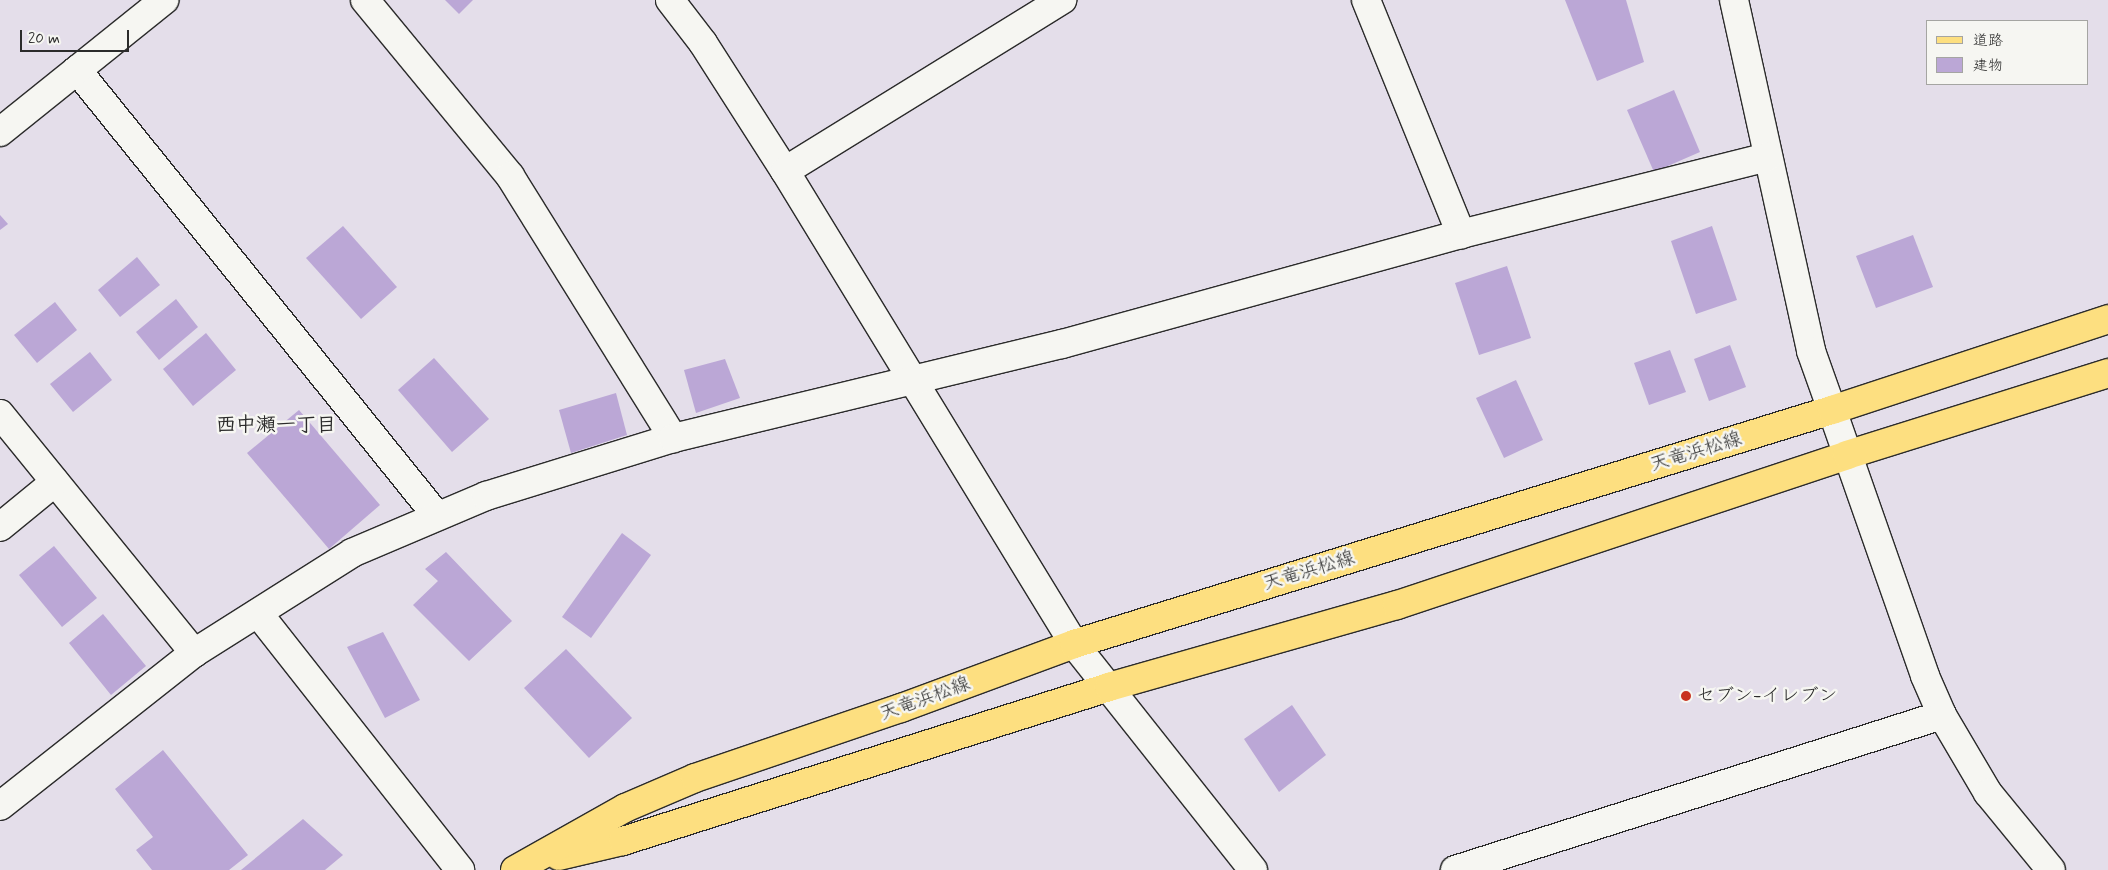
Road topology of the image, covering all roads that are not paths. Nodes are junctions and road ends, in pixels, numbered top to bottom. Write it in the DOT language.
graph roads {
  1 [pos="164,0"];
  2 [pos="365,0"];
  3 [pos="670,0"];
  4 [pos="1062,0"];
  5 [pos="1366,0"];
  6 [pos="1734,0"];
  7 [pos="77,70"];
  8 [pos="0,132"];
  9 [pos="1767,157"];
  10 [pos="785,171"];
  11 [pos="1461,234"];
  12 [pos="2108,319"];
  13 [pos="2108,373"];
  14 [pos="914,380"];
  15 [pos="1832,410"];
  16 [pos="0,414"];
  17 [pos="672,438"];
  18 [pos="1847,455"];
  19 [pos="55,482"];
  20 [pos="437,516"];
  21 [pos="0,527"];
  22 [pos="258,613"];
  23 [pos="1074,644"];
  24 [pos="194,653"];
  25 [pos="1109,687"];
  26 [pos="1942,715"];
  27 [pos="0,806"];
  28 [pos="521,867"];
  29 [pos="460,870"];
  30 [pos="1253,870"];
  31 [pos="1455,870"];
  32 [pos="2051,870"];
  1 -- 7 [label="street"];
  2 -- 17 [label="street"];
  3 -- 10 [label="street"];
  4 -- 10 [label="street"];
  5 -- 11 [label="street"];
  6 -- 9 [label="street"];
  7 -- 8 [label="street"];
  7 -- 20 [label="street"];
  9 -- 11 [label="street"];
  9 -- 15 [label="street"];
  10 -- 14 [label="street"];
  11 -- 14 [label="street"];
  12 -- 15 [label="main road, 天竜浜松線"];
  13 -- 18 [label="main road, 天竜浜松線"];
  14 -- 17 [label="street"];
  14 -- 23 [label="street"];
  15 -- 18 [label="street"];
  15 -- 23 [label="main road, 天竜浜松線"];
  16 -- 19 [label="street"];
  17 -- 20 [label="street"];
  18 -- 25 [label="main road, 天竜浜松線"];
  18 -- 26 [label="street"];
  19 -- 21 [label="street"];
  19 -- 24 [label="street"];
  20 -- 22 [label="street"];
  22 -- 24 [label="street"];
  22 -- 29 [label="street"];
  23 -- 25 [label="street"];
  23 -- 28 [label="main road, 天竜浜松線"];
  24 -- 27 [label="street"];
  25 -- 28 [label="main road, 天竜浜松線"];
  25 -- 30 [label="street"];
  26 -- 31 [label="street"];
  26 -- 32 [label="street"];
}
